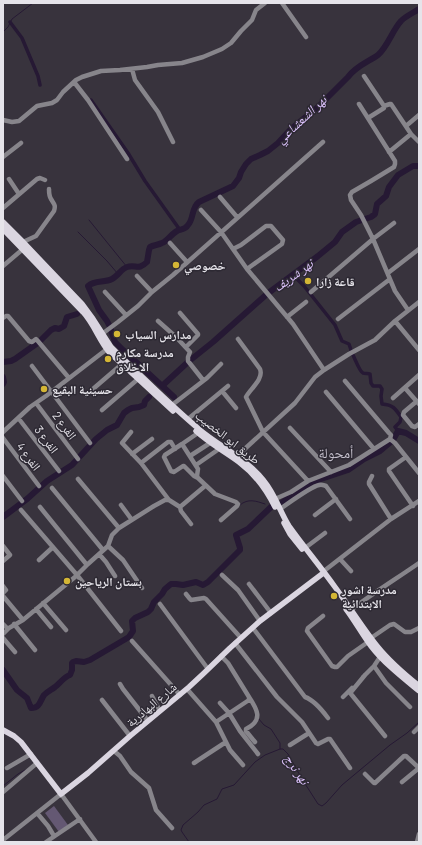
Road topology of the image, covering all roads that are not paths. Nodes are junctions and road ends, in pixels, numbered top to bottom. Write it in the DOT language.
graph roads {
  1 [pos="265,3"];
  2 [pos="282,3"];
  3 [pos="306,37"];
  4 [pos="132,69"];
  5 [pos="364,76"];
  6 [pos="74,82"];
  7 [pos="359,104"];
  8 [pos="384,106"];
  9 [pos="419,116"];
  10 [pos="368,118"];
  11 [pos="3,120"];
  12 [pos="406,126"];
  13 [pos="411,134"];
  14 [pos="173,142"];
  15 [pos="323,142"];
  16 [pos="419,142"];
  17 [pos="21,143"];
  18 [pos="389,152"];
  19 [pos="3,158"];
  20 [pos="127,159"];
  21 [pos="9,179"];
  22 [pos="45,180"];
  23 [pos="49,189"];
  24 [pos="19,194"];
  25 [pos="220,197"];
  26 [pos="3,208"];
  27 [pos="201,210"];
  28 [pos="238,217"];
  29 [pos="3,222"];
  30 [pos="394,223"];
  31 [pos="3,229"];
  32 [pos="221,232"];
  33 [pos="373,239"];
  34 [pos="23,242"];
  35 [pos="170,243"];
  36 [pos="23,249"];
  37 [pos="233,249"];
  38 [pos="419,249"];
  39 [pos="187,262"];
  40 [pos="3,266"];
  41 [pos="247,268"];
  42 [pos="388,273"];
  43 [pos="137,276"];
  44 [pos="390,278"];
  45 [pos="65,290"];
  46 [pos="105,292"];
  47 [pos="152,292"];
  48 [pos="311,292"];
  49 [pos="306,302"];
  50 [pos="419,302"];
  51 [pos="408,310"];
  52 [pos="180,314"];
  53 [pos="126,315"];
  54 [pos="287,317"];
  55 [pos="3,318"];
  56 [pos="338,319"];
  57 [pos="158,321"];
  58 [pos="395,321"];
  59 [pos="102,334"];
  60 [pos="238,339"];
  61 [pos="186,347"];
  62 [pos="107,349"];
  63 [pos="419,350"];
  64 [pos="122,364"];
  65 [pos="221,364"];
  66 [pos="32,366"];
  67 [pos="324,370"];
  68 [pos="419,375"];
  69 [pos="69,378"];
  70 [pos="138,379"];
  71 [pos="204,380"];
  72 [pos="345,381"];
  73 [pos="228,386"];
  74 [pos="405,388"];
  75 [pos="222,391"];
  76 [pos="51,392"];
  77 [pos="326,392"];
  78 [pos="86,395"];
  79 [pos="393,398"];
  80 [pos="36,403"];
  81 [pos="418,403"];
  82 [pos="172,405"];
  83 [pos="236,408"];
  84 [pos="102,410"];
  85 [pos="19,418"];
  86 [pos="188,419"];
  87 [pos="419,424"];
  88 [pos="290,428"];
  89 [pos="3,432"];
  90 [pos="131,432"];
  91 [pos="263,432"];
  92 [pos="198,433"];
  93 [pos="3,438"];
  94 [pos="152,439"];
  95 [pos="392,440"];
  96 [pos="90,443"];
  97 [pos="210,443"];
  98 [pos="182,444"];
  99 [pos="175,449"];
  100 [pos="218,449"];
  101 [pos="374,449"];
  102 [pos="132,454"];
  103 [pos="190,456"];
  104 [pos="237,456"];
  105 [pos="406,457"];
  106 [pos="78,459"];
  107 [pos="141,463"];
  108 [pos="196,465"];
  109 [pos="250,469"];
  110 [pos="59,471"];
  111 [pos="331,472"];
  112 [pos="419,473"];
  113 [pos="3,476"];
  114 [pos="372,476"];
  115 [pos="78,478"];
  116 [pos="198,478"];
  117 [pos="308,481"];
  118 [pos="39,486"];
  119 [pos="205,486"];
  120 [pos="52,488"];
  121 [pos="275,499"];
  122 [pos="336,499"];
  123 [pos="168,500"];
  124 [pos="22,501"];
  125 [pos="419,501"];
  126 [pos="120,505"];
  127 [pos="413,506"];
  128 [pos="40,507"];
  129 [pos="180,507"];
  130 [pos="280,509"];
  131 [pos="21,510"];
  132 [pos="316,514"];
  133 [pos="350,519"];
  134 [pos="391,519"];
  135 [pos="132,520"];
  136 [pos="221,520"];
  137 [pos="191,524"];
  138 [pos="120,528"];
  139 [pos="325,533"];
  140 [pos="3,546"];
  141 [pos="108,546"];
  142 [pos="53,547"];
  143 [pos="305,548"];
  144 [pos="101,552"];
  145 [pos="340,559"];
  146 [pos="39,560"];
  147 [pos="3,561"];
  148 [pos="419,563"];
  149 [pos="87,565"];
  150 [pos="351,571"];
  151 [pos="323,573"];
  152 [pos="77,575"];
  153 [pos="222,575"];
  154 [pos="115,576"];
  155 [pos="249,584"];
  156 [pos="3,586"];
  157 [pos="142,588"];
  158 [pos="3,593"];
  159 [pos="186,594"];
  160 [pos="3,596"];
  161 [pos="43,603"];
  162 [pos="160,604"];
  163 [pos="36,609"];
  164 [pos="351,610"];
  165 [pos="271,613"];
  166 [pos="323,616"];
  167 [pos="23,620"];
  168 [pos="260,621"];
  169 [pos="3,624"];
  170 [pos="14,624"];
  171 [pos="51,627"];
  172 [pos="253,628"];
  173 [pos="419,628"];
  174 [pos="8,629"];
  175 [pos="66,630"];
  176 [pos="121,631"];
  177 [pos="3,634"];
  178 [pos="367,637"];
  179 [pos="3,638"];
  180 [pos="241,638"];
  181 [pos="132,641"];
  182 [pos="235,643"];
  183 [pos="35,650"];
  184 [pos="15,652"];
  185 [pos="221,656"];
  186 [pos="380,657"];
  187 [pos="374,666"];
  188 [pos="208,669"];
  189 [pos="365,676"];
  190 [pos="120,684"];
  191 [pos="419,686"];
  192 [pos="187,688"];
  193 [pos="419,691"];
  194 [pos="180,695"];
  195 [pos="152,696"];
  196 [pos="249,697"];
  197 [pos="343,697"];
  198 [pos="102,700"];
  199 [pos="220,703"];
  200 [pos="410,708"];
  201 [pos="160,711"];
  202 [pos="229,714"];
  203 [pos="328,718"];
  204 [pos="148,721"];
  205 [pos="216,722"];
  206 [pos="419,727"];
  207 [pos="3,730"];
  208 [pos="414,732"];
  209 [pos="309,733"];
  210 [pos="130,736"];
  211 [pos="385,736"];
  212 [pos="226,742"];
  213 [pos="255,742"];
  214 [pos="290,744"];
  215 [pos="114,751"];
  216 [pos="31,754"];
  217 [pos="258,754"];
  218 [pos="38,763"];
  219 [pos="194,763"];
  220 [pos="243,764"];
  221 [pos="7,768"];
  222 [pos="350,768"];
  223 [pos="419,768"];
  224 [pos="365,774"];
  225 [pos="402,782"];
  226 [pos="3,792"];
  227 [pos="61,794"];
  228 [pos="37,814"];
  229 [pos="80,819"];
  230 [pos="172,828"];
  231 [pos="419,834"];
  232 [pos="54,836"];
  233 [pos="3,840"];
  234 [pos="46,842"];
  235 [pos="95,842"];
  236 [pos="417,842"];
  1 -- 4 [label="street"];
  2 -- 3 [label="street"];
  4 -- 6 [label="street"];
  4 -- 14 [label="street"];
  5 -- 8 [label="street"];
  6 -- 11 [label="street"];
  6 -- 20 [label="street"];
  7 -- 10 [label="street"];
  8 -- 10 [label="street"];
  8 -- 12 [label="street"];
  9 -- 12 [label="street"];
  10 -- 18 [label="street"];
  12 -- 13 [label="street"];
  13 -- 16 [label="street"];
  13 -- 18 [label="street"];
  15 -- 28 [label="street"];
  17 -- 19 [label="street"];
  18 -- 33 [label="street"];
  21 -- 24 [label="street"];
  22 -- 24 [label="street"];
  23 -- 34 [label="street"];
  24 -- 26 [label="street"];
  25 -- 28 [label="street"];
  27 -- 32 [label="street"];
  28 -- 32 [label="street"];
  29 -- 34 [label="main road, طريق ابو الخصيب"];
  30 -- 33 [label="street"];
  31 -- 36 [label="main road, طريق ابو الخصيب"];
  32 -- 37 [label="street"];
  32 -- 39 [label="street"];
  33 -- 42 [label="street"];
  33 -- 48 [label="street"];
  34 -- 45 [label="main road, طريق ابو الخصيب"];
  35 -- 39 [label="street"];
  36 -- 40 [label="street"];
  36 -- 45 [label="main road, طريق ابو الخصيب"];
  37 -- 41 [label="street"];
  37 -- 41 [label="street"];
  38 -- 42 [label="street"];
  39 -- 47 [label="street"];
  41 -- 54 [label="street"];
  42 -- 44 [label="street"];
  43 -- 47 [label="street"];
  44 -- 51 [label="street"];
  44 -- 56 [label="street"];
  45 -- 59 [label="main road, طريق ابو الخصيب"];
  45 -- 62 [label="main road, طريق ابو الخصيب"];
  46 -- 53 [label="street"];
  47 -- 53 [label="street"];
  49 -- 54 [label="street"];
  50 -- 51 [label="street"];
  51 -- 58 [label="street"];
  52 -- 61 [label="street"];
  53 -- 59 [label="street"];
  54 -- 67 [label="street"];
  55 -- 69 [label="street"];
  57 -- 61 [label="street"];
  58 -- 63 [label="street"];
  58 -- 67 [label="street"];
  59 -- 82 [label="main road, طريق ابو الخصيب"];
  60 -- 91 [label="street"];
  61 -- 71 [label="street"];
  62 -- 64 [label="main road, طريق ابو الخصيب"];
  62 -- 69 [label="street"];
  64 -- 70 [label="main road, طريق ابو الخصيب"];
  64 -- 78 [label="street"];
  65 -- 71 [label="street"];
  66 -- 76 [label="street"];
  67 -- 91 [label="street"];
  68 -- 74 [label="street"];
  69 -- 76 [label="street"];
  70 -- 84 [label="street"];
  70 -- 92 [label="main road, طريق ابو الخصيب"];
  71 -- 82 [label="street"];
  72 -- 95 [label="street"];
  73 -- 75 [label="street"];
  74 -- 79 [label="street"];
  74 -- 81 [label="street"];
  75 -- 83 [label="street"];
  75 -- 86 [label="street"];
  76 -- 80 [label="street"];
  76 -- 96 [label="street"];
  77 -- 101 [label="street"];
  80 -- 85 [label="street"];
  80 -- 106 [label="street, الفرع 2"];
  81 -- 87 [label="street"];
  82 -- 86 [label="main road, طريق ابو الخصيب"];
  85 -- 89 [label="street"];
  85 -- 110 [label="street, الفرع 3"];
  86 -- 104 [label="main road, طريق ابو الخصيب"];
  88 -- 111 [label="street"];
  90 -- 102 [label="street"];
  91 -- 104 [label="street"];
  91 -- 117 [label="street"];
  92 -- 97 [label="main road, طريق ابو الخصيب"];
  92 -- 98 [label="street"];
  93 -- 118 [label="street, الفرع 4"];
  94 -- 102 [label="street"];
  95 -- 101 [label="street"];
  95 -- 105 [label="street"];
  97 -- 100 [label="main road, طريق ابو الخصيب"];
  97 -- 103 [label="street"];
  98 -- 99 [label="street"];
  98 -- 103 [label="street"];
  99 -- 107 [label="street"];
  99 -- 116 [label="street"];
  100 -- 108 [label="street"];
  100 -- 109 [label="main road, طريق ابو الخصيب"];
  101 -- 111 [label="street"];
  102 -- 107 [label="street"];
  103 -- 108 [label="street"];
  104 -- 109 [label="main road, طريق ابو الخصيب"];
  105 -- 112 [label="street"];
  105 -- 127 [label="street"];
  107 -- 123 [label="street"];
  108 -- 116 [label="street"];
  109 -- 121 [label="main road, طريق ابو الخصيب"];
  109 -- 151 [label="main road, طريق ابو الخصيب"];
  111 -- 117 [label="street"];
  113 -- 124 [label="street"];
  114 -- 134 [label="street"];
  115 -- 138 [label="street"];
  116 -- 119 [label="street"];
  117 -- 121 [label="street"];
  119 -- 129 [label="street"];
  119 -- 136 [label="street"];
  120 -- 144 [label="street"];
  121 -- 130 [label="main road, طريق ابو الخصيب"];
  122 -- 130 [label="street"];
  122 -- 132 [label="street"];
  122 -- 133 [label="street"];
  123 -- 129 [label="street"];
  123 -- 135 [label="street"];
  125 -- 127 [label="street"];
  126 -- 135 [label="street"];
  127 -- 134 [label="street"];
  128 -- 149 [label="street"];
  129 -- 137 [label="street"];
  130 -- 143 [label="main road, طريق ابو الخصيب"];
  131 -- 142 [label="street"];
  134 -- 145 [label="street"];
  135 -- 138 [label="street"];
  138 -- 141 [label="street"];
  139 -- 143 [label="street"];
  140 -- 147 [label="street"];
  141 -- 144 [label="street"];
  141 -- 157 [label="street"];
  142 -- 146 [label="street"];
  142 -- 152 [label="street"];
  143 -- 151 [label="main road, طريق ابو الخصيب"];
  144 -- 149 [label="street"];
  144 -- 154 [label="street"];
  145 -- 150 [label="street"];
  145 -- 151 [label="street"];
  148 -- 164 [label="street"];
  149 -- 152 [label="street"];
  151 -- 164 [label="main road, طريق ابو الخصيب"];
  151 -- 165 [label="main road, شارع البهادرية"];
  151 -- 178 [label="main road, طريق ابو الخصيب"];
  152 -- 161 [label="street"];
  152 -- 176 [label="street"];
  153 -- 168 [label="street"];
  155 -- 165 [label="street"];
  156 -- 158 [label="street"];
  159 -- 180 [label="street"];
  160 -- 167 [label="street"];
  161 -- 163 [label="street"];
  161 -- 175 [label="street"];
  162 -- 188 [label="street"];
  163 -- 167 [label="street"];
  163 -- 171 [label="street"];
  164 -- 178 [label="main road, طريق ابو الخصيب"];
  165 -- 168 [label="main road, شارع البهادرية"];
  166 -- 178 [label="street"];
  167 -- 170 [label="street"];
  168 -- 172 [label="main road, شارع البهادرية"];
  169 -- 174 [label="street"];
  170 -- 174 [label="street"];
  170 -- 183 [label="street"];
  172 -- 180 [label="main road, شارع البهادرية"];
  172 -- 203 [label="street"];
  173 -- 178 [label="street"];
  174 -- 177 [label="street"];
  178 -- 186 [label="main road, طريق ابو الخصيب"];
  178 -- 191 [label="main road, طريق ابو الخصيب"];
  179 -- 184 [label="street"];
  180 -- 182 [label="main road, شارع البهادرية"];
  181 -- 194 [label="street"];
  182 -- 185 [label="main road, شارع البهادرية"];
  182 -- 209 [label="street"];
  185 -- 188 [label="main road, شارع البهادرية"];
  185 -- 196 [label="street"];
  186 -- 187 [label="street"];
  186 -- 193 [label="main road, طريق ابو الخصيب"];
  187 -- 189 [label="street"];
  187 -- 200 [label="street"];
  188 -- 192 [label="main road, شارع البهادرية"];
  189 -- 197 [label="street"];
  189 -- 211 [label="street"];
  190 -- 204 [label="street"];
  192 -- 194 [label="main road, شارع البهادرية"];
  192 -- 205 [label="street"];
  194 -- 201 [label="main road, شارع البهادرية"];
  195 -- 201 [label="street"];
  196 -- 202 [label="street"];
  196 -- 213 [label="street"];
  198 -- 210 [label="street"];
  199 -- 202 [label="street"];
  201 -- 204 [label="main road, شارع البهادرية"];
  202 -- 205 [label="street"];
  202 -- 217 [label="street"];
  204 -- 210 [label="main road, شارع البهادرية"];
  205 -- 212 [label="street"];
  206 -- 208 [label="street"];
  207 -- 216 [label="main road"];
  209 -- 214 [label="street"];
  209 -- 222 [label="street"];
  210 -- 215 [label="main road, شارع البهادرية"];
  212 -- 219 [label="street"];
  212 -- 220 [label="street"];
  215 -- 227 [label="main road, شارع البهادرية"];
  215 -- 230 [label="street"];
  216 -- 218 [label="main road"];
  216 -- 221 [label="street"];
  218 -- 226 [label="street"];
  218 -- 227 [label="main road"];
  223 -- 224 [label="street"];
  223 -- 225 [label="street"];
  227 -- 228 [label="street"];
  227 -- 229 [label="street"];
  228 -- 232 [label="street"];
  228 -- 233 [label="street"];
  229 -- 232 [label="street"];
  229 -- 235 [label="street"];
  231 -- 236 [label="street"];
  232 -- 234 [label="street"];
}
